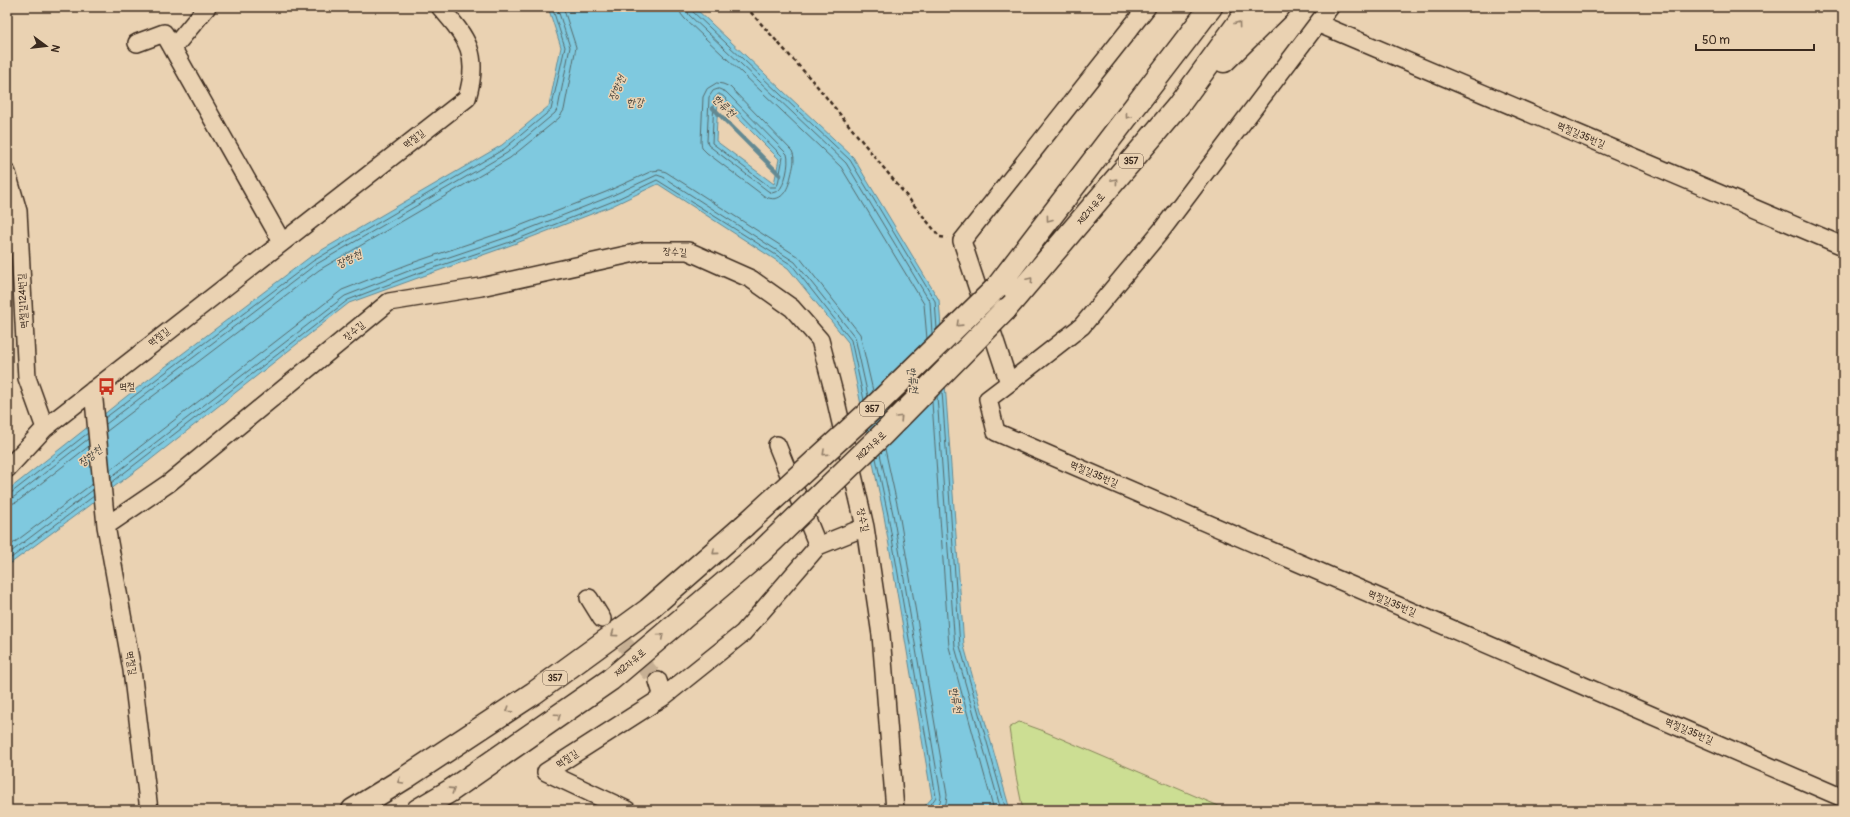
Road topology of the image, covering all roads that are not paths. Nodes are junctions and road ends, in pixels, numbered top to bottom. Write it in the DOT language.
graph roads {
  1 [pos="207,7"];
  2 [pos="440,7"];
  3 [pos="1147,7"];
  4 [pos="1194,7"];
  5 [pos="1211,7"];
  6 [pos="1250,7"];
  7 [pos="1279,7"];
  8 [pos="1330,7"];
  9 [pos="1319,24"];
  10 [pos="137,43"];
  11 [pos="173,48"];
  12 [pos="1146,93"];
  13 [pos="1178,106"];
  14 [pos="7,173"];
  15 [pos="282,242"];
  16 [pos="1843,246"];
  17 [pos="1009,383"];
  18 [pos="93,390"];
  19 [pos="45,428"];
  20 [pos="776,445"];
  21 [pos="7,469"];
  22 [pos="106,522"];
  23 [pos="865,527"];
  24 [pos="818,546"];
  25 [pos="588,598"];
  26 [pos="602,619"];
  27 [pos="1843,798"];
  28 [pos="149,810"];
  29 [pos="353,810"];
  30 [pos="418,810"];
  31 [pos="627,810"];
  32 [pos="895,810"];
  1 -- 11 [label="street"];
  2 -- 15 [label="street, 멱절길"];
  3 -- 17 [label="street"];
  4 -- 12 [label="highway"];
  5 -- 12 [label="highway"];
  13 -- 6 [label="highway, 제2자유로 / 357, one-way"];
  7 -- 13 [label="highway"];
  8 -- 9 [label="street"];
  9 -- 16 [label="street, 멱절길35번길"];
  9 -- 17 [label="street"];
  10 -- 11 [label="street"];
  11 -- 15 [label="street"];
  12 -- 29 [label="highway, 357, one-way, bridge"];
  30 -- 13 [label="highway, 제2자유로 / 357, one-way, bridge"];
  14 -- 19 [label="street, 멱절길124번길"];
  15 -- 18 [label="street, 멱절길"];
  17 -- 27 [label="street, 멱절길35번길"];
  18 -- 19 [label="street"];
  18 -- 22 [label="street, 멱절길"];
  19 -- 21 [label="street"];
  20 -- 24 [label="street"];
  22 -- 23 [label="street, 장수길"];
  22 -- 28 [label="street, 멱절길"];
  23 -- 24 [label="street"];
  23 -- 32 [label="street, 장수길"];
  24 -- 31 [label="street, 멱절길"];
  25 -- 26 [label="street"];
}
